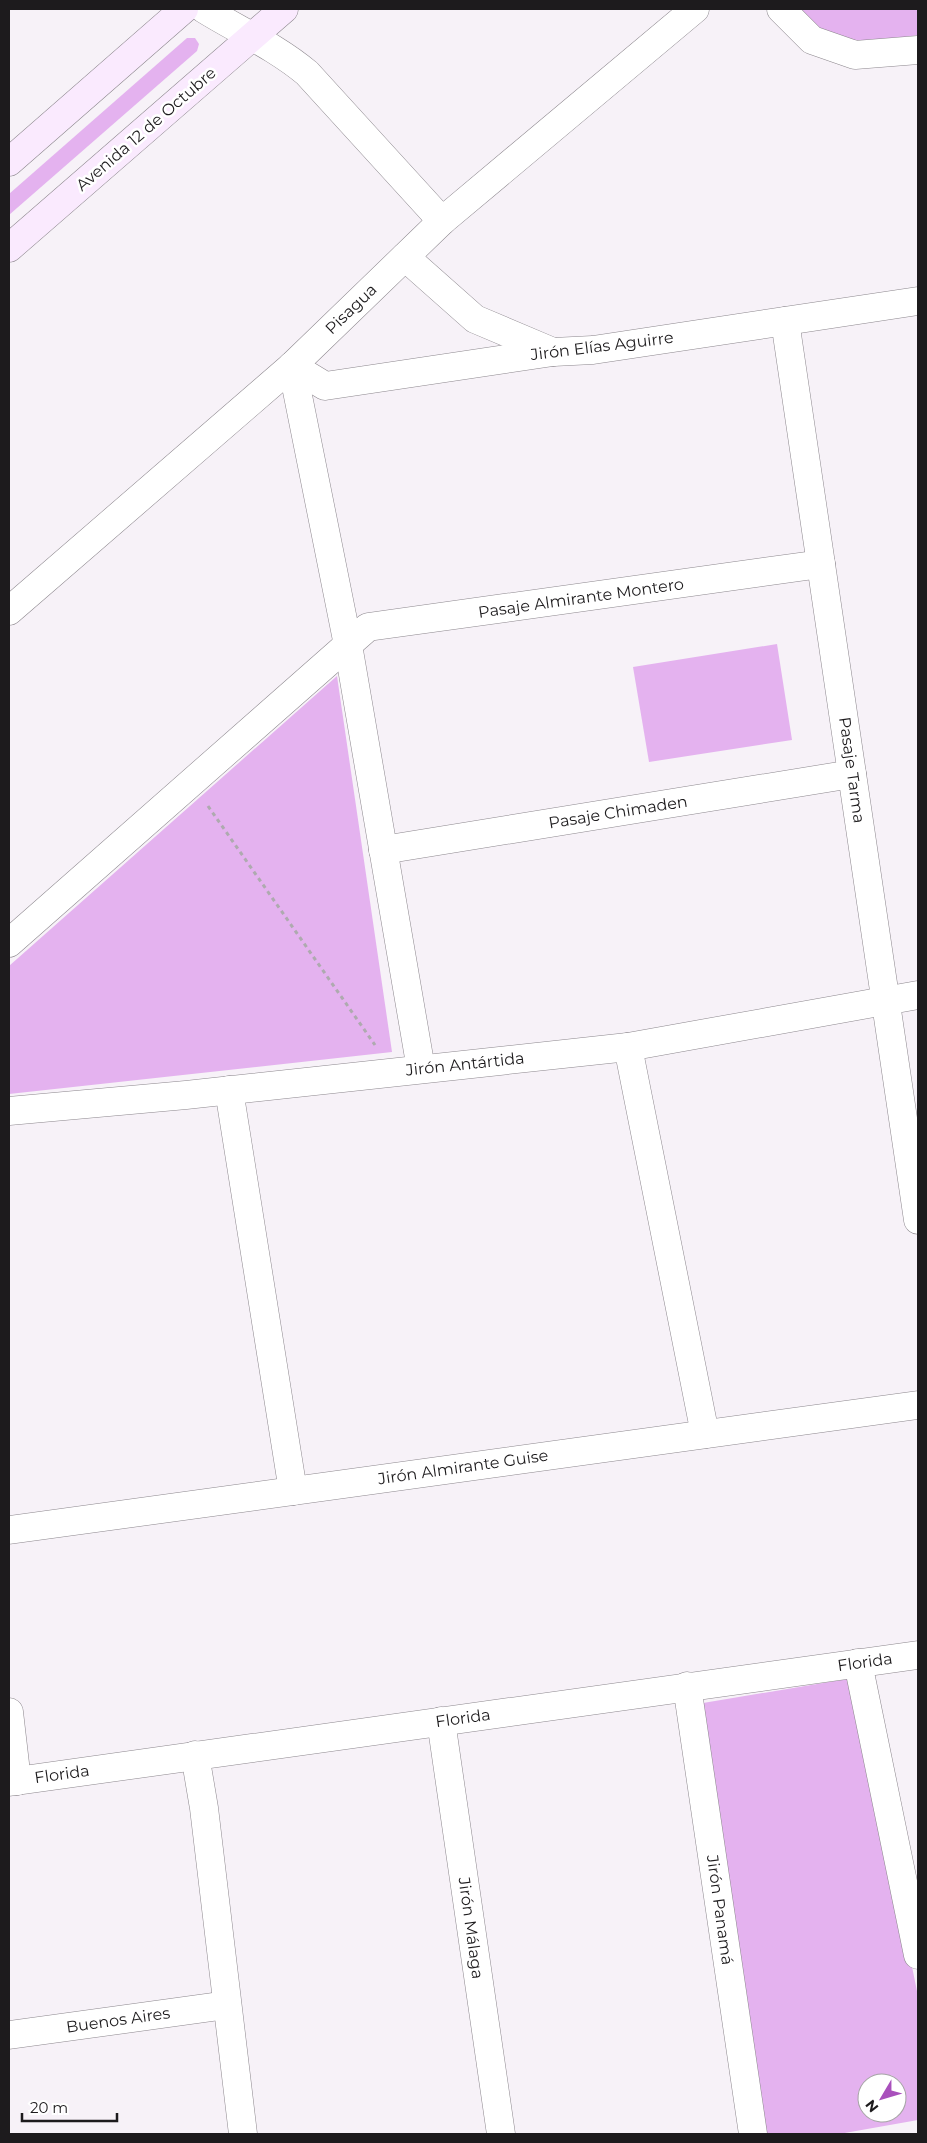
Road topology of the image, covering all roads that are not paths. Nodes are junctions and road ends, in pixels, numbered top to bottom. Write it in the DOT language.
graph roads {
  1 [pos="184,9"];
  2 [pos="204,9"];
  3 [pos="284,9"];
  4 [pos="694,9"];
  5 [pos="781,9"];
  6 [pos="251,38"];
  7 [pos="918,50"];
  8 [pos="9,162"];
  9 [pos="442,221"];
  10 [pos="9,248"];
  11 [pos="405,257"];
  12 [pos="918,300"];
  13 [pos="785,321"];
  14 [pos="553,352"];
  15 [pos="292,366"];
  16 [pos="821,564"];
  17 [pos="9,612"];
  18 [pos="348,645"];
  19 [pos="852,774"];
  20 [pos="383,850"];
  21 [pos="9,943"];
  22 [pos="918,995"];
  23 [pos="885,999"];
  24 [pos="628,1047"];
  25 [pos="421,1069"];
  26 [pos="229,1090"];
  27 [pos="9,1111"];
  28 [pos="918,1220"];
  29 [pos="918,1405"];
  30 [pos="705,1434"];
  31 [pos="293,1491"];
  32 [pos="9,1530"];
  33 [pos="918,1654"];
  34 [pos="858,1663"];
  35 [pos="687,1686"];
  36 [pos="9,1712"];
  37 [pos="441,1721"];
  38 [pos="195,1755"];
  39 [pos="13,1781"];
  40 [pos="918,1955"];
  41 [pos="227,2005"];
  42 [pos="9,2035"];
  43 [pos="243,2134"];
  44 [pos="501,2134"];
  45 [pos="753,2134"];
  1 -- 8 [label="main road"];
  2 -- 6 [label="street"];
  3 -- 6 [label="main road, Avenida 12 de Octubre"];
  4 -- 9 [label="street, Pisagua"];
  5 -- 7 [label="street"];
  6 -- 9 [label="street"];
  6 -- 10 [label="main road, Avenida 12 de Octubre"];
  9 -- 11 [label="street, Pisagua"];
  11 -- 14 [label="street"];
  11 -- 15 [label="street, Pisagua"];
  12 -- 13 [label="street, Jirón Elías Aguirre"];
  13 -- 14 [label="street, Jirón Elías Aguirre"];
  13 -- 16 [label="street, Pasaje Tarma"];
  14 -- 15 [label="street, Jirón Elías Aguirre"];
  15 -- 17 [label="street, Pisagua"];
  15 -- 18 [label="street"];
  16 -- 18 [label="street, Pasaje Almirante Montero"];
  16 -- 19 [label="street, Pasaje Tarma"];
  18 -- 20 [label="street"];
  18 -- 21 [label="street, Pasaje Almirante Montero"];
  19 -- 20 [label="street, Pasaje Chimaden"];
  19 -- 23 [label="street, Pasaje Tarma"];
  20 -- 25 [label="street"];
  22 -- 23 [label="street, Jirón Antártida"];
  23 -- 24 [label="street, Jirón Antártida"];
  23 -- 28 [label="street, Pasaje Tarma"];
  24 -- 25 [label="street, Jirón Antártida"];
  24 -- 30 [label="street"];
  25 -- 26 [label="street, Jirón Antártida"];
  26 -- 27 [label="street, Jirón Antártida"];
  26 -- 31 [label="street"];
  29 -- 30 [label="street, Jirón Almirante Guise"];
  30 -- 31 [label="street, Jirón Almirante Guise"];
  31 -- 32 [label="street, Jirón Almirante Guise"];
  33 -- 34 [label="street, Florida"];
  34 -- 35 [label="street, Florida"];
  34 -- 40 [label="street"];
  35 -- 37 [label="street, Florida"];
  35 -- 45 [label="street, Jirón Panamá"];
  36 -- 39 [label="street"];
  37 -- 38 [label="street, Florida"];
  37 -- 44 [label="street, Jirón Málaga"];
  38 -- 39 [label="street, Florida"];
  38 -- 41 [label="street"];
  41 -- 42 [label="street, Buenos Aires"];
  41 -- 43 [label="street"];
}
